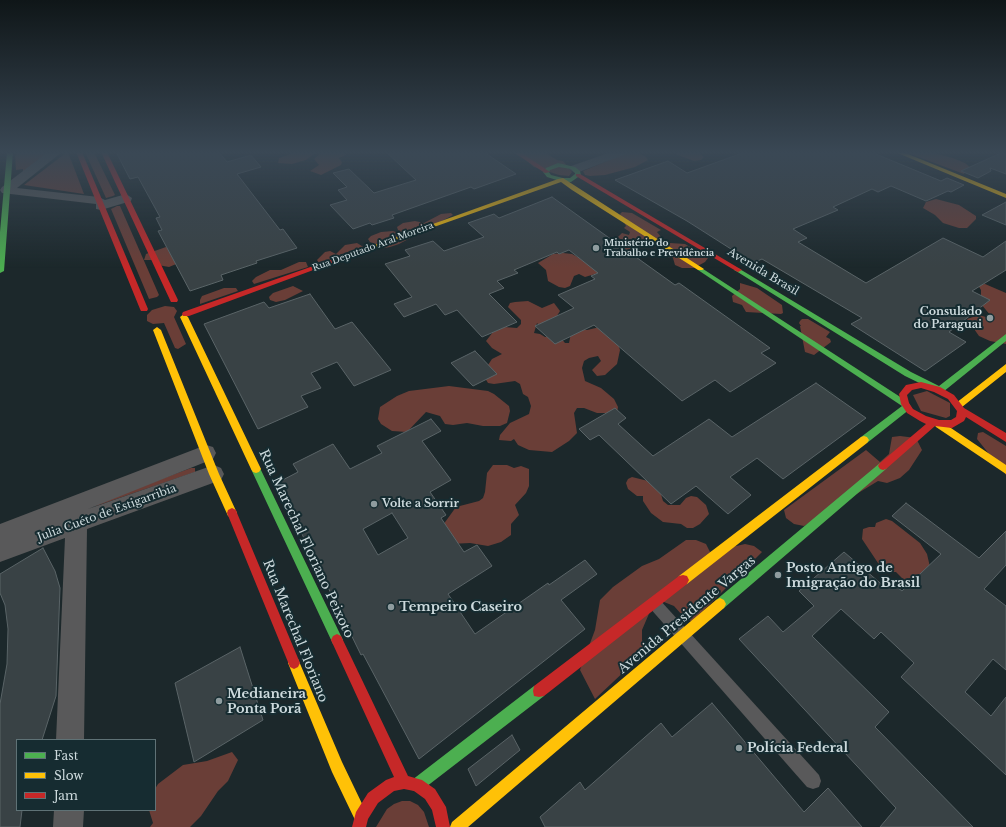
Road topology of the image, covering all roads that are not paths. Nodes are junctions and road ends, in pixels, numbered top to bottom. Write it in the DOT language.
graph roads {
  1 [pos="3,190"];
  2 [pos="7,191"];
  3 [pos="95,191"];
  4 [pos="122,191"];
  5 [pos="530,191"];
  6 [pos="577,191"];
  7 [pos="607,191"];
  8 [pos="993,191"];
  9 [pos="1006,196"];
  10 [pos="126,198"];
  11 [pos="100,203"];
  12 [pos="2,217"];
  13 [pos="732,266"];
  14 [pos="0,270"];
  15 [pos="713,277"];
  16 [pos="162,301"];
  17 [pos="182,305"];
  18 [pos="145,310"];
  19 [pos="144,329"];
  20 [pos="157,330"];
  21 [pos="1006,337"];
  22 [pos="1006,367"];
  23 [pos="938,390"];
  24 [pos="906,406"];
  25 [pos="960,408"];
  26 [pos="936,424"];
  27 [pos="1006,438"];
  28 [pos="206,453"];
  29 [pos="1006,470"];
  30 [pos="214,474"];
  31 [pos="77,514"];
  32 [pos="0,534"];
  33 [pos="0,551"];
  34 [pos="654,603"];
  35 [pos="683,636"];
  36 [pos="70,739"];
  37 [pos="813,781"];
  38 [pos="404,782"];
  39 [pos="417,785"];
  40 [pos="68,811"];
  41 [pos="361,817"];
  42 [pos="68,827"];
  43 [pos="359,827"];
  44 [pos="443,827"];
  45 [pos="457,827"];
  1 -- 12 [label="main road"];
  2 -- 11 [label="street"];
  3 -- 11 [label="main road"];
  4 -- 10 [label="main road, Rua Marechal Floriano Peixoto"];
  5 -- 17 [label="main road, Rua Deputado Aral Moreira"];
  6 -- 15 [label="main road"];
  7 -- 13 [label="main road, Avenida Brasil"];
  8 -- 9 [label="main road"];
  10 -- 11 [label="street"];
  10 -- 17 [label="main road, Rua Marechal Floriano Peixoto"];
  11 -- 18 [label="main road"];
  12 -- 14 [label="main road"];
  13 -- 15 [label="main road"];
  13 -- 23 [label="main road, Avenida Brasil"];
  15 -- 24 [label="main road"];
  16 -- 17 [label="main road"];
  17 -- 20 [label="main road"];
  17 -- 38 [label="main road, Rua Marechal Floriano Peixoto"];
  19 -- 20 [label="main road"];
  20 -- 28 [label="main road"];
  21 -- 23 [label="main road"];
  22 -- 25 [label="main road"];
  23 -- 24 [label="main road"];
  23 -- 25 [label="main road, Avenida Brasil"];
  24 -- 26 [label="main road"];
  24 -- 34 [label="main road"];
  25 -- 26 [label="main road"];
  25 -- 27 [label="main road"];
  26 -- 29 [label="main road"];
  26 -- 35 [label="main road, Avenida Presidente Vargas"];
  28 -- 30 [label="main road, Rua Marechal Floriano"];
  28 -- 31 [label="street, Julia Cuéto de Estigarribia"];
  30 -- 31 [label="street, Julia Cuéto de Estigarribia"];
  30 -- 41 [label="main road, Rua Marechal Floriano"];
  31 -- 32 [label="street, Julia Cuéto de Estigarribia"];
  31 -- 33 [label="street, Julia Cuéto de Estigarribia"];
  31 -- 36 [label="street"];
  34 -- 35 [label="lane"];
  34 -- 39 [label="main road"];
  35 -- 37 [label="lane"];
  35 -- 45 [label="main road, Avenida Presidente Vargas"];
  38 -- 39 [label="main road"];
  38 -- 41 [label="main road"];
  39 -- 44 [label="main road"];
  40 -- 42 [label="street"];
  41 -- 43 [label="main road"];
}
